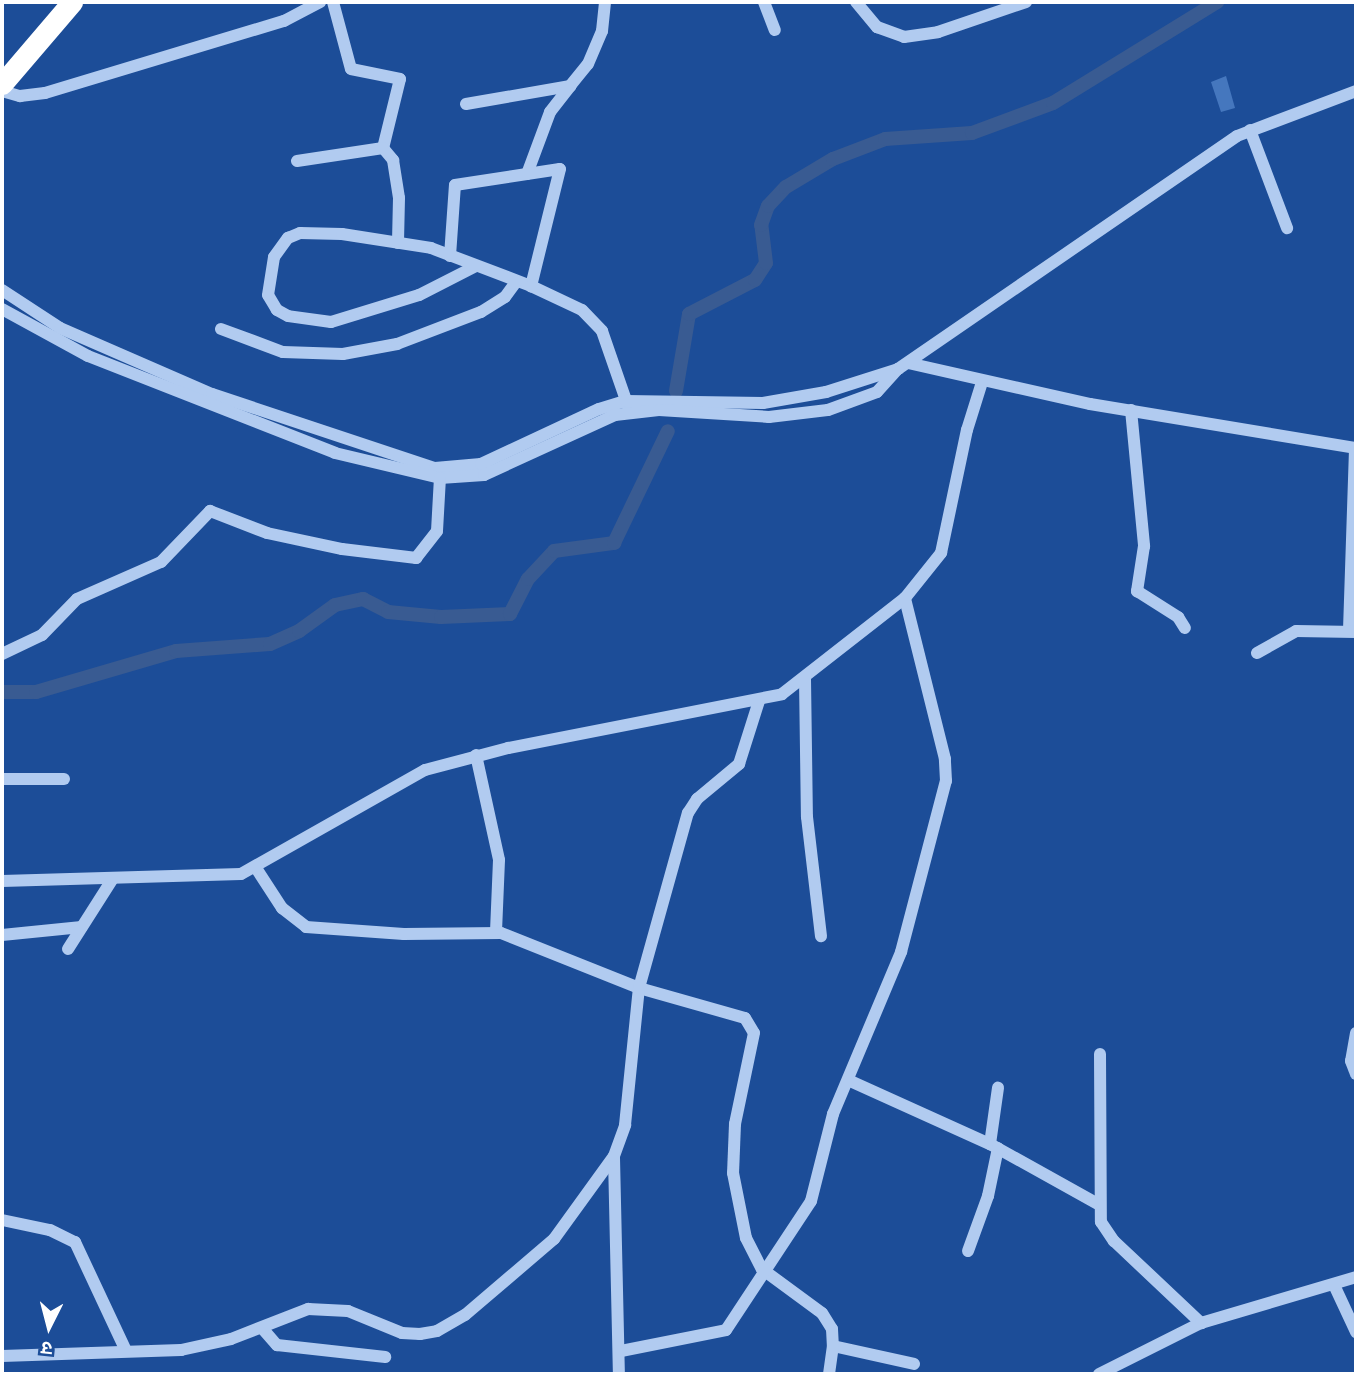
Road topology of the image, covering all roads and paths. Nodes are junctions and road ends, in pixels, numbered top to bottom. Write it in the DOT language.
graph roads {
  1 [pos="72,2"];
  2 [pos="320,2"];
  3 [pos="333,2"];
  4 [pos="605,2"];
  5 [pos="764,2"];
  6 [pos="856,2"];
  7 [pos="1026,2"];
  8 [pos="775,30"];
  9 [pos="2,84"];
  10 [pos="570,86"];
  11 [pos="2,91"];
  12 [pos="1356,91"];
  13 [pos="466,104"];
  14 [pos="1250,130"];
  15 [pos="383,148"];
  16 [pos="297,161"];
  17 [pos="527,174"];
  18 [pos="1287,228"];
  19 [pos="398,243"];
  20 [pos="450,256"];
  21 [pos="476,266"];
  22 [pos="516,282"];
  23 [pos="531,286"];
  24 [pos="2,289"];
  25 [pos="2,309"];
  26 [pos="221,329"];
  27 [pos="903,366"];
  28 [pos="982,382"];
  29 [pos="628,407"];
  30 [pos="1131,410"];
  31 [pos="1356,448"];
  32 [pos="440,478"];
  33 [pos="905,598"];
  34 [pos="1185,628"];
  35 [pos="1352,631"];
  36 [pos="1257,653"];
  37 [pos="2,654"];
  38 [pos="804,680"];
  39 [pos="759,701"];
  40 [pos="476,755"];
  41 [pos="2,779"];
  42 [pos="64,779"];
  43 [pos="256,868"];
  44 [pos="112,880"];
  45 [pos="2,881"];
  46 [pos="82,927"];
  47 [pos="496,933"];
  48 [pos="2,934"];
  49 [pos="821,936"];
  50 [pos="68,949"];
  51 [pos="639,988"];
  52 [pos="1356,1033"];
  53 [pos="1100,1054"];
  54 [pos="1356,1074"];
  55 [pos="848,1080"];
  56 [pos="998,1088"];
  57 [pos="994,1146"];
  58 [pos="614,1156"];
  59 [pos="1098,1204"];
  60 [pos="2,1220"];
  61 [pos="968,1251"];
  62 [pos="762,1269"];
  63 [pos="1356,1277"];
  64 [pos="1335,1287"];
  65 [pos="1201,1323"];
  66 [pos="262,1328"];
  67 [pos="1356,1332"];
  68 [pos="833,1346"];
  69 [pos="126,1351"];
  70 [pos="621,1351"];
  71 [pos="2,1356"];
  72 [pos="385,1357"];
  73 [pos="914,1364"];
  74 [pos="619,1374"];
  75 [pos="829,1374"];
  76 [pos="1099,1374"];
  1 -- 9 [label="highway"];
  2 -- 11 [label="street"];
  3 -- 15 [label="street"];
  4 -- 10 [label="street"];
  5 -- 8 [label="street"];
  6 -- 7 [label="street"];
  10 -- 13 [label="street"];
  10 -- 17 [label="street"];
  12 -- 14 [label="street"];
  14 -- 18 [label="street"];
  14 -- 27 [label="street"];
  15 -- 16 [label="street"];
  15 -- 19 [label="street"];
  17 -- 20 [label="street"];
  17 -- 23 [label="street"];
  19 -- 20 [label="street"];
  19 -- 21 [label="street"];
  20 -- 21 [label="street"];
  21 -- 22 [label="street"];
  22 -- 23 [label="street"];
  22 -- 26 [label="street"];
  23 -- 29 [label="street"];
  24 -- 29 [label="street"];
  25 -- 32 [label="street"];
  27 -- 28 [label="street"];
  27 -- 29 [label="street"];
  28 -- 30 [label="street"];
  28 -- 33 [label="street"];
  29 -- 32 [label="street"];
  30 -- 31 [label="street"];
  30 -- 34 [label="street"];
  31 -- 35 [label="street"];
  32 -- 37 [label="street"];
  33 -- 38 [label="street"];
  33 -- 55 [label="street"];
  35 -- 36 [label="street"];
  38 -- 39 [label="street"];
  38 -- 49 [label="street"];
  39 -- 40 [label="street"];
  39 -- 51 [label="street"];
  40 -- 43 [label="street"];
  40 -- 47 [label="street"];
  41 -- 42 [label="street"];
  43 -- 44 [label="street"];
  43 -- 47 [label="street"];
  44 -- 45 [label="street"];
  44 -- 46 [label="street"];
  46 -- 48 [label="street"];
  46 -- 50 [label="street"];
  47 -- 51 [label="street"];
  51 -- 58 [label="street"];
  51 -- 62 [label="street"];
  52 -- 54 [label="street"];
  53 -- 59 [label="street"];
  55 -- 57 [label="street"];
  55 -- 62 [label="street"];
  56 -- 57 [label="street"];
  57 -- 59 [label="street"];
  57 -- 61 [label="street"];
  58 -- 66 [label="street"];
  58 -- 70 [label="street"];
  59 -- 65 [label="street"];
  60 -- 69 [label="street"];
  62 -- 68 [label="street"];
  62 -- 70 [label="street"];
  63 -- 64 [label="street"];
  64 -- 65 [label="street"];
  64 -- 67 [label="street"];
  65 -- 76 [label="street"];
  66 -- 69 [label="street"];
  66 -- 72 [label="street"];
  68 -- 73 [label="street"];
  68 -- 75 [label="street"];
  69 -- 71 [label="street"];
  70 -- 74 [label="street"];
}
